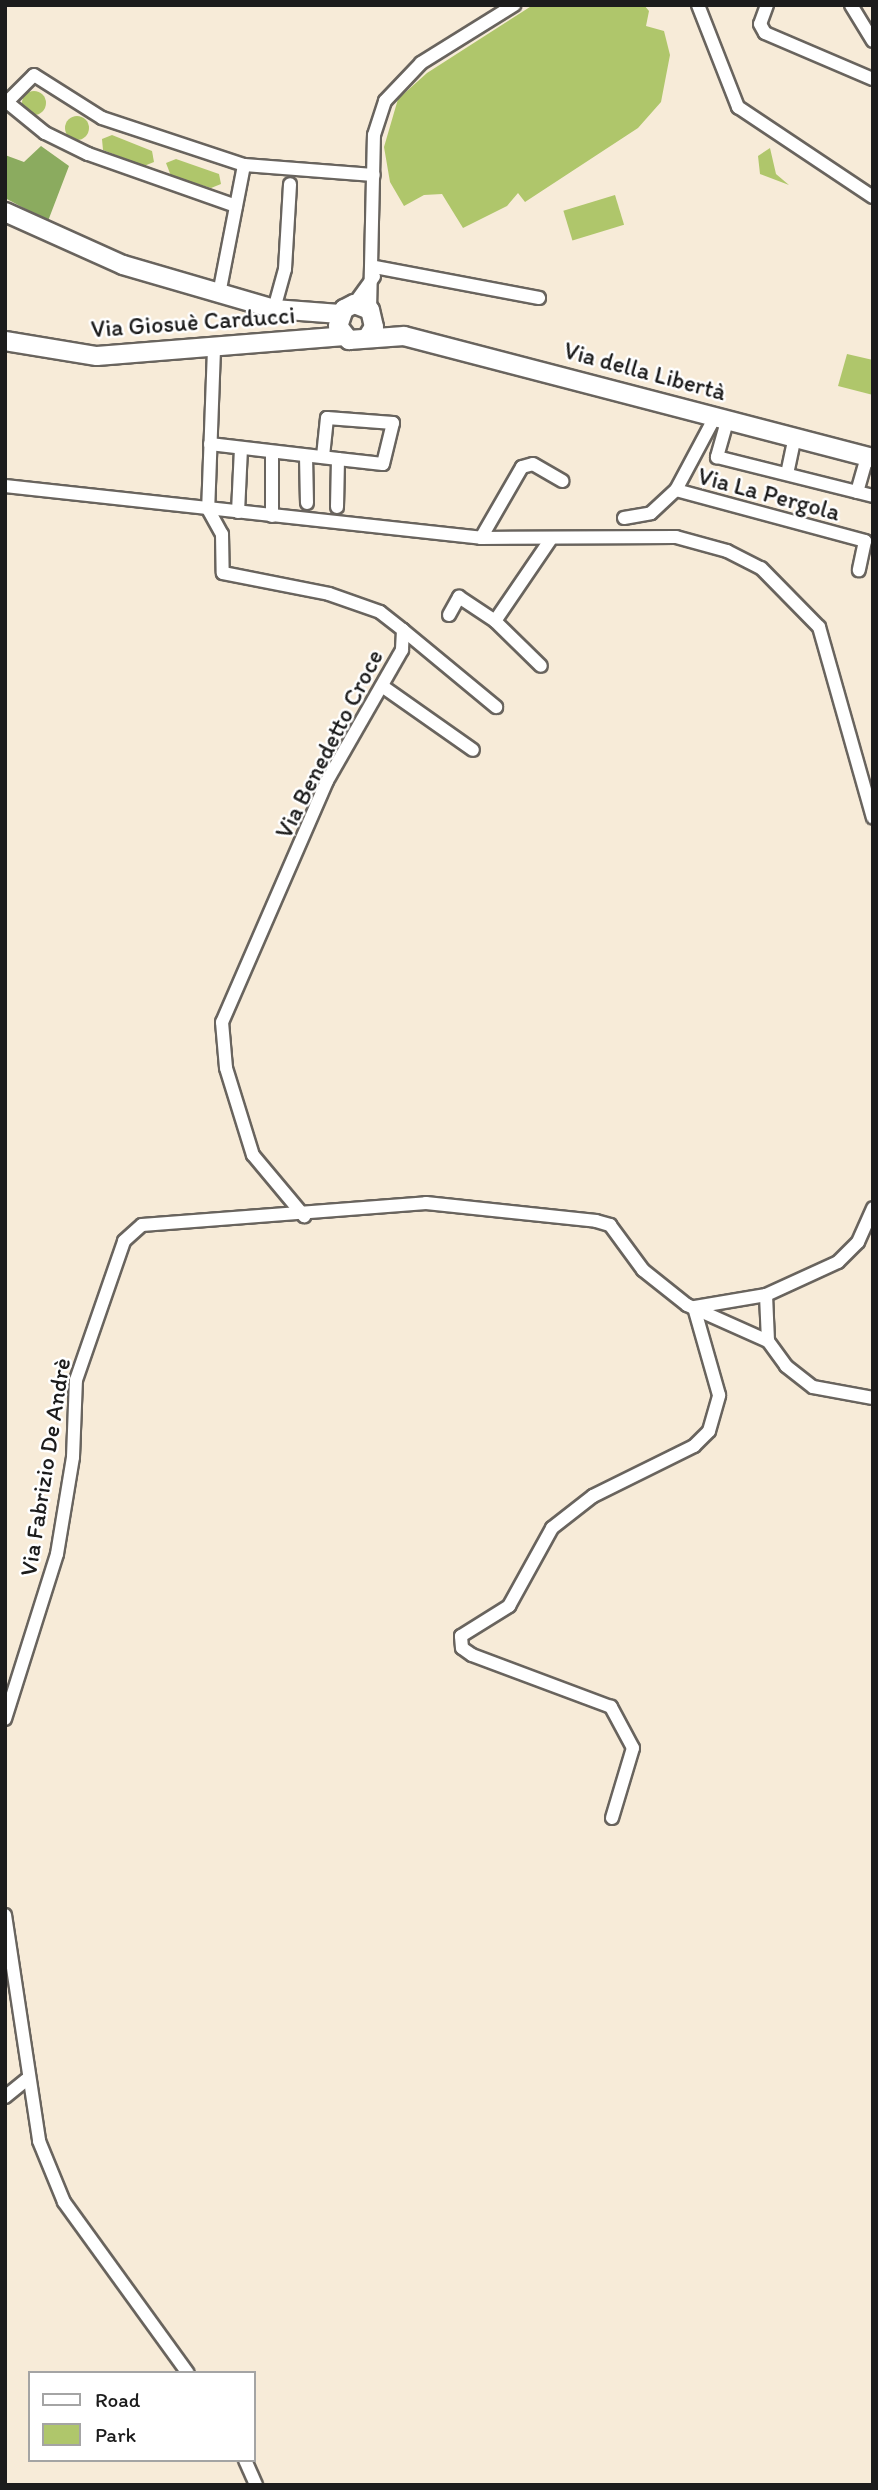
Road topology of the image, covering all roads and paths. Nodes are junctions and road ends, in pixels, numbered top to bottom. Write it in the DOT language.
graph roads {
  1 [pos="514,5"];
  2 [pos="698,5"];
  3 [pos="766,5"];
  4 [pos="851,5"];
  5 [pos="873,41"];
  6 [pos="873,79"];
  7 [pos="6,101"];
  8 [pos="244,165"];
  9 [pos="374,174"];
  10 [pos="290,184"];
  11 [pos="873,197"];
  12 [pos="236,206"];
  13 [pos="5,212"];
  14 [pos="375,271"];
  15 [pos="219,294"];
  16 [pos="539,298"];
  17 [pos="274,309"];
  18 [pos="361,317"];
  19 [pos="5,341"];
  20 [pos="214,349"];
  21 [pos="722,417"];
  22 [pos="796,437"];
  23 [pos="210,444"];
  24 [pos="240,448"];
  25 [pos="272,452"];
  26 [pos="306,456"];
  27 [pos="323,457"];
  28 [pos="870,457"];
  29 [pos="338,459"];
  30 [pos="787,474"];
  31 [pos="562,481"];
  32 [pos="5,486"];
  33 [pos="676,490"];
  34 [pos="857,492"];
  35 [pos="873,496"];
  36 [pos="307,503"];
  37 [pos="337,507"];
  38 [pos="208,509"];
  39 [pos="238,512"];
  40 [pos="272,516"];
  41 [pos="624,518"];
  42 [pos="481,538"];
  43 [pos="551,539"];
  44 [pos="859,570"];
  45 [pos="449,615"];
  46 [pos="495,621"];
  47 [pos="403,630"];
  48 [pos="541,666"];
  49 [pos="382,685"];
  50 [pos="496,707"];
  51 [pos="472,750"];
  52 [pos="873,818"];
  53 [pos="873,1208"];
  54 [pos="304,1216"];
  55 [pos="765,1295"];
  56 [pos="694,1307"];
  57 [pos="768,1341"];
  58 [pos="873,1398"];
  59 [pos="5,1718"];
  60 [pos="612,1818"];
  61 [pos="5,1915"];
  62 [pos="26,2080"];
  63 [pos="5,2097"];
  64 [pos="187,2371"];
  65 [pos="246,2462"];
  66 [pos="256,2485"];
  1 -- 9 [label="street"];
  2 -- 11 [label="street"];
  3 -- 6 [label="street"];
  4 -- 5 [label="street"];
  7 -- 8 [label="street"];
  7 -- 12 [label="street"];
  8 -- 9 [label="street"];
  8 -- 12 [label="street"];
  9 -- 14 [label="street"];
  10 -- 17 [label="street"];
  12 -- 15 [label="street"];
  13 -- 15 [label="main road, Via della Libertà"];
  14 -- 16 [label="street"];
  14 -- 18 [label="street"];
  15 -- 17 [label="main road, Via della Libertà"];
  17 -- 18 [label="main road, Via della Libertà"];
  18 -- 20 [label="main road, Via Giosuè Carducci"];
  18 -- 21 [label="main road, Via della Libertà"];
  19 -- 20 [label="main road, Via Giosuè Carducci"];
  20 -- 23 [label="street, Via Benedetto Croce"];
  21 -- 22 [label="main road, Via della Libertà"];
  21 -- 30 [label="street"];
  21 -- 33 [label="street, Via La Pergola"];
  22 -- 28 [label="main road, Via della Libertà"];
  22 -- 30 [label="street"];
  23 -- 24 [label="street"];
  23 -- 38 [label="street, Via Benedetto Croce"];
  24 -- 25 [label="street"];
  24 -- 39 [label="street"];
  25 -- 26 [label="street"];
  25 -- 40 [label="street"];
  26 -- 27 [label="street"];
  26 -- 36 [label="street"];
  27 -- 29 [label="street"];
  27 -- 29 [label="street"];
  28 -- 34 [label="street"];
  29 -- 37 [label="street"];
  30 -- 34 [label="street"];
  31 -- 42 [label="street"];
  32 -- 38 [label="street"];
  33 -- 41 [label="street"];
  33 -- 44 [label="street, Via La Pergola"];
  34 -- 35 [label="street"];
  38 -- 39 [label="street"];
  38 -- 47 [label="street, Via Benedetto Croce"];
  39 -- 40 [label="street"];
  40 -- 42 [label="street"];
  42 -- 43 [label="street"];
  43 -- 46 [label="street"];
  43 -- 52 [label="street"];
  45 -- 46 [label="street"];
  46 -- 48 [label="street"];
  47 -- 49 [label="street, Via Benedetto Croce"];
  47 -- 50 [label="street"];
  49 -- 51 [label="street"];
  49 -- 54 [label="street, Via Benedetto Croce"];
  53 -- 55 [label="street"];
  54 -- 56 [label="street, Via Fabrizio De Andrè"];
  54 -- 59 [label="street, Via Fabrizio De Andrè"];
  55 -- 56 [label="street"];
  55 -- 57 [label="street"];
  56 -- 57 [label="street, Via Fabrizio De Andrè"];
  56 -- 60 [label="street"];
  57 -- 58 [label="street"];
  61 -- 62 [label="street"];
  62 -- 63 [label="street"];
  62 -- 64 [label="street"];
  65 -- 66 [label="street"];
}
